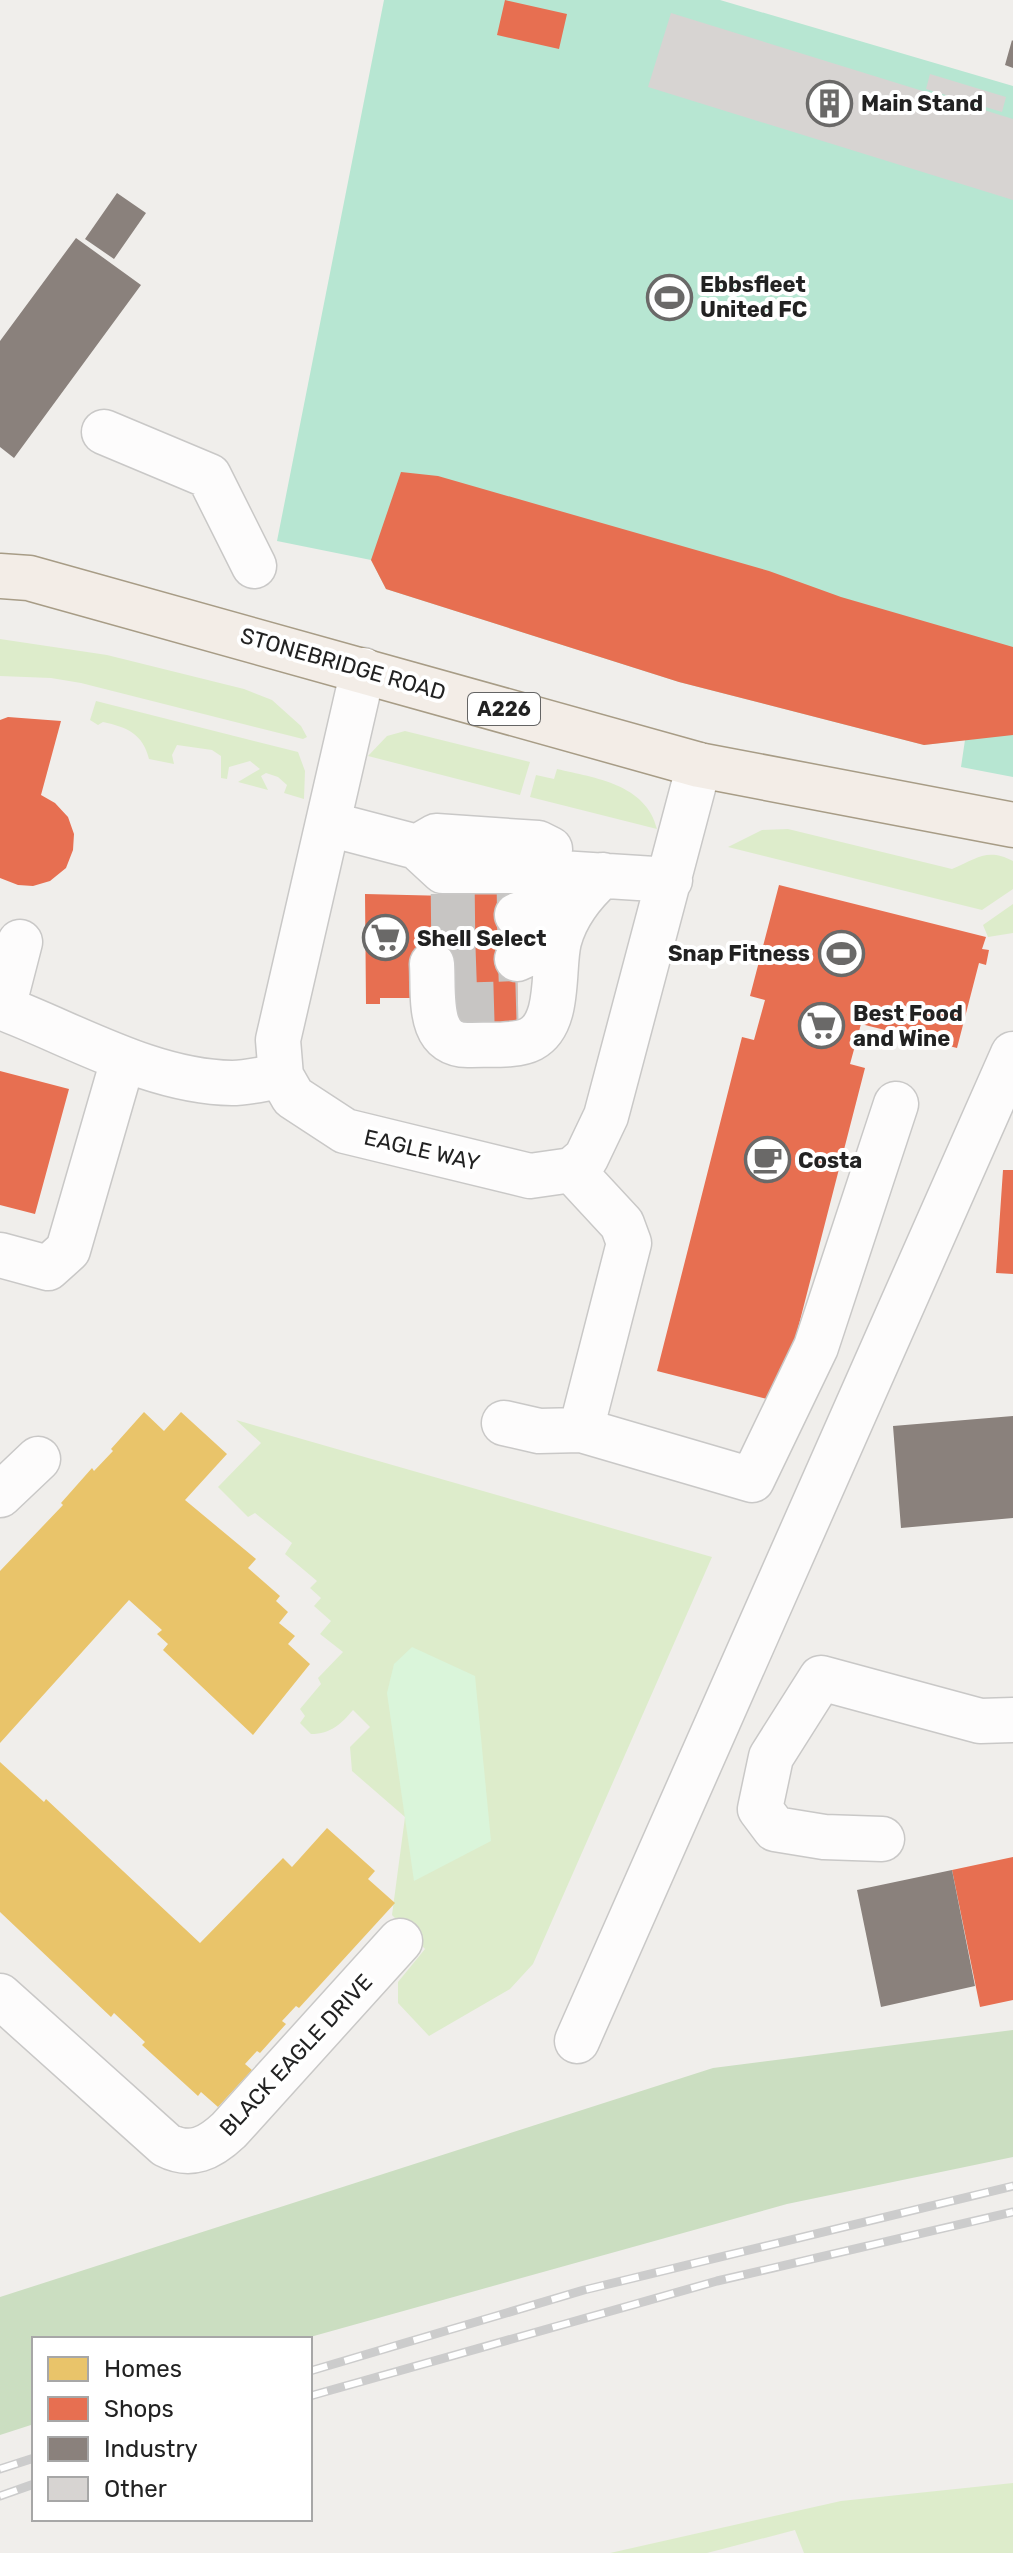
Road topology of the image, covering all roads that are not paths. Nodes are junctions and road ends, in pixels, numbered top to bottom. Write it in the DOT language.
graph roads {
  1 [pos="104,432"];
  2 [pos="254,566"];
  3 [pos="0,576"];
  4 [pos="363,670"];
  5 [pos="699,765"];
  6 [pos="329,824"];
  7 [pos="1013,825"];
  8 [pos="417,847"];
  9 [pos="670,880"];
  10 [pos="592,885"];
  11 [pos="431,896"];
  12 [pos="517,915"];
  13 [pos="559,940"];
  14 [pos="20,942"];
  15 [pos="517,959"];
  16 [pos="439,992"];
  17 [pos="1013,1054"];
  18 [pos="123,1060"];
  19 [pos="281,1076"];
  20 [pos="896,1104"];
  21 [pos="572,1170"];
  22 [pos="0,1255"];
  23 [pos="504,1423"];
  24 [pos="581,1430"];
  25 [pos="38,1459"];
  26 [pos="0,1495"];
  27 [pos="1013,1720"];
  28 [pos="882,1839"];
  29 [pos="400,1941"];
  30 [pos="0,1996"];
  31 [pos="577,2041"];
  1 -- 2 [label="street"];
  3 -- 4 [label="main road, STONEBRIDGE ROAD / A226"];
  4 -- 5 [label="main road, STONEBRIDGE ROAD / A226"];
  4 -- 6 [label="street"];
  5 -- 7 [label="main road, STONEBRIDGE ROAD / A226"];
  5 -- 9 [label="street"];
  6 -- 8 [label="street"];
  6 -- 19 [label="street"];
  8 -- 10 [label="street"];
  8 -- 11 [label="street"];
  9 -- 10 [label="street"];
  9 -- 21 [label="street"];
  10 -- 12 [label="street"];
  10 -- 13 [label="street"];
  13 -- 15 [label="street"];
  13 -- 16 [label="street"];
  14 -- 18 [label="street"];
  17 -- 31 [label="street"];
  18 -- 19 [label="street"];
  18 -- 22 [label="street"];
  19 -- 21 [label="street, EAGLE WAY"];
  20 -- 24 [label="street"];
  21 -- 24 [label="street"];
  23 -- 24 [label="street"];
  25 -- 26 [label="street"];
  27 -- 28 [label="street"];
  29 -- 30 [label="street, BLACK EAGLE DRIVE"];
}
